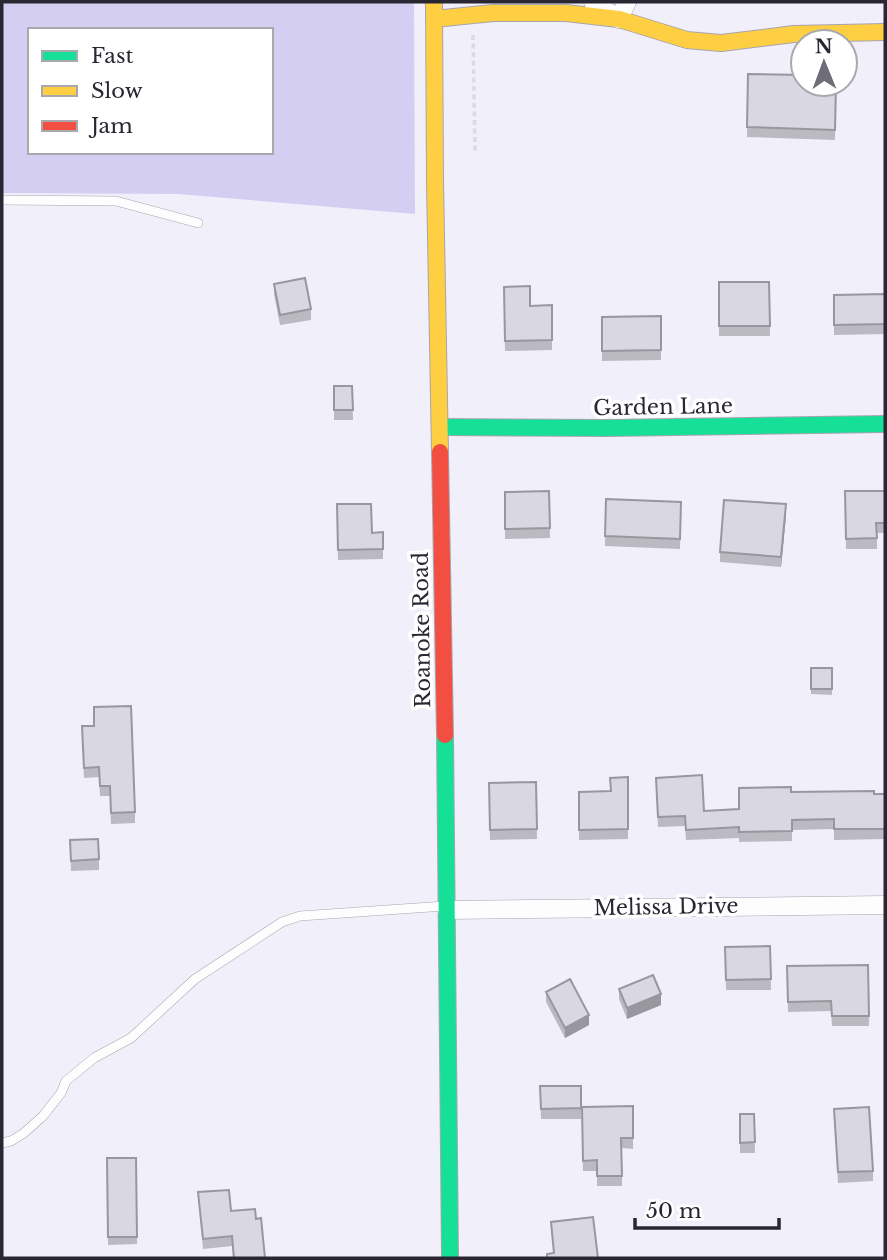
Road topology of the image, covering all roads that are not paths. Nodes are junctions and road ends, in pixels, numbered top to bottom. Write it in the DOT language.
graph roads {
  1 [pos="433,2"];
  2 [pos="593,2"];
  3 [pos="626,2"];
  4 [pos="434,19"];
  5 [pos="619,19"];
  6 [pos="885,32"];
  7 [pos="2,200"];
  8 [pos="198,223"];
  9 [pos="885,424"];
  10 [pos="440,427"];
  11 [pos="885,905"];
  12 [pos="447,908"];
  13 [pos="2,1143"];
  14 [pos="450,1258"];
  1 -- 4 [label="street, Roanoke Road"];
  2 -- 5 [label="street"];
  3 -- 5 [label="street"];
  4 -- 5 [label="street"];
  4 -- 10 [label="street, Roanoke Road"];
  5 -- 6 [label="street"];
  7 -- 8 [label="lane"];
  9 -- 10 [label="street, Garden Lane"];
  10 -- 12 [label="street, Roanoke Road"];
  11 -- 12 [label="street, Melissa Drive"];
  12 -- 13 [label="lane"];
  12 -- 14 [label="street, Roanoke Road"];
}
